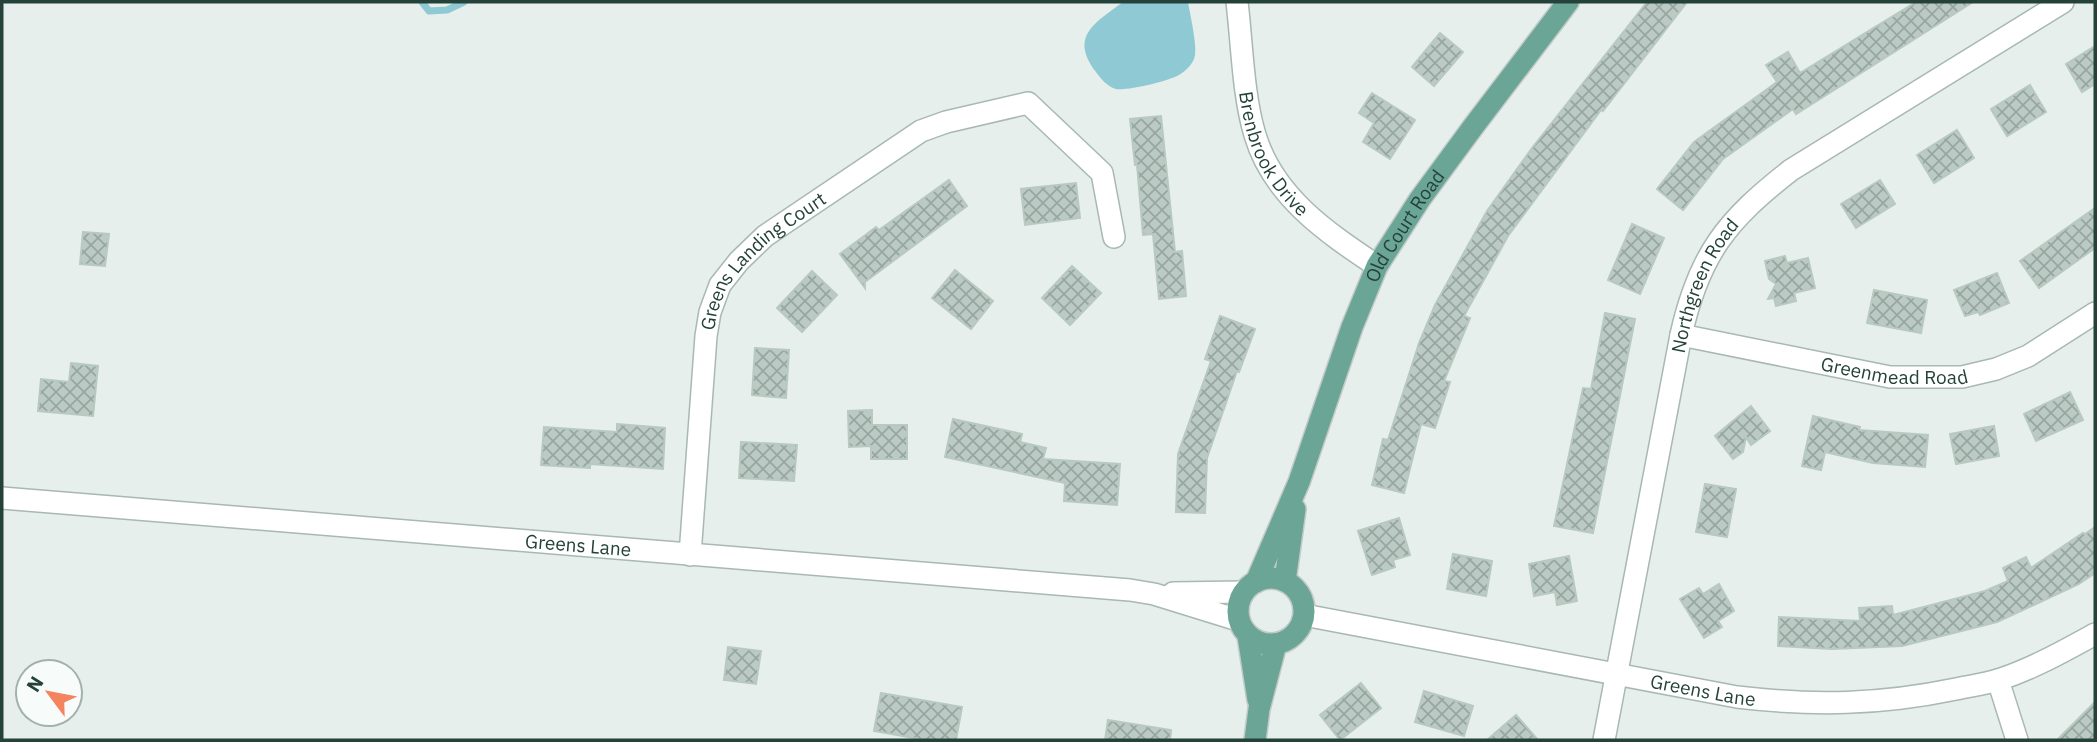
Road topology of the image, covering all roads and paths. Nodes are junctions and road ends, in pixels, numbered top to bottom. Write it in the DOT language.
graph roads {
  1 [pos="1237,2"];
  2 [pos="1569,2"];
  3 [pos="2063,2"];
  4 [pos="1114,237"];
  5 [pos="1377,266"];
  6 [pos="2095,313"];
  7 [pos="1681,335"];
  8 [pos="1299,482"];
  9 [pos="2,498"];
  10 [pos="690,555"];
  11 [pos="1285,581"];
  12 [pos="1250,587"];
  13 [pos="1154,593"];
  14 [pos="1304,615"];
  15 [pos="1243,628"];
  16 [pos="2095,634"];
  17 [pos="1276,645"];
  18 [pos="1618,673"];
  19 [pos="1998,680"];
  20 [pos="1259,709"];
  21 [pos="1255,740"];
  22 [pos="1604,740"];
  23 [pos="2017,740"];
  1 -- 5 [label="street, Brenbrook Drive"];
  2 -- 5 [label="main road, Old Court Road"];
  3 -- 7 [label="street, Northgreen Road"];
  4 -- 10 [label="street, Greens Landing Court"];
  5 -- 8 [label="main road, Old Court Road"];
  6 -- 7 [label="street, Greenmead Road"];
  7 -- 18 [label="street, Northgreen Road"];
  8 -- 11 [label="main road, Old Court Road"];
  8 -- 12 [label="main road, Old Court Road"];
  9 -- 10 [label="street, Greens Lane"];
  10 -- 13 [label="street, Greens Lane"];
  11 -- 12 [label="main road"];
  11 -- 14 [label="main road"];
  12 -- 13 [label="street, Greens Lane"];
  12 -- 15 [label="main road"];
  13 -- 15 [label="street, Greens Lane"];
  14 -- 17 [label="main road"];
  14 -- 18 [label="street, Greens Lane"];
  15 -- 17 [label="main road"];
  15 -- 20 [label="main road"];
  16 -- 19 [label="street, Greens Lane"];
  17 -- 20 [label="main road"];
  18 -- 19 [label="street, Greens Lane"];
  18 -- 22 [label="street, Northgreen Road"];
  19 -- 23 [label="street"];
  20 -- 21 [label="main road"];
}
